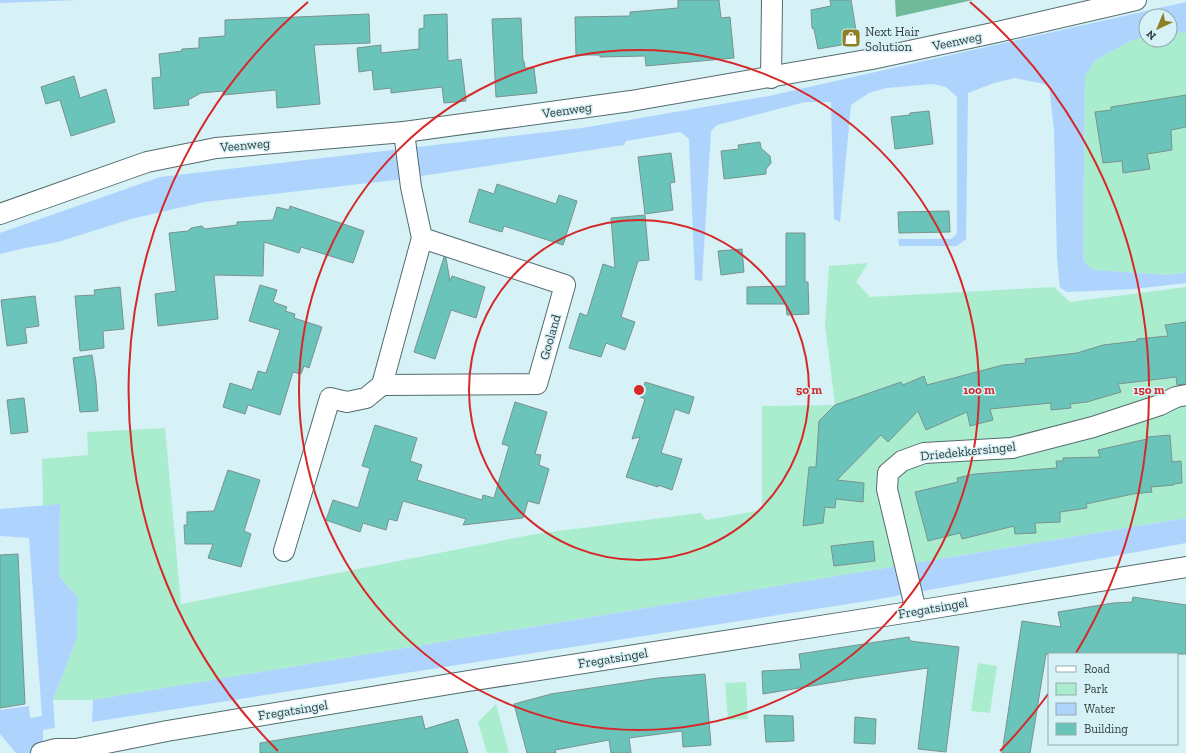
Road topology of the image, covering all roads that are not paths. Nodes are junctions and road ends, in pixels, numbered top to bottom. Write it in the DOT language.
graph roads {
  1 [pos="772,0"];
  2 [pos="1136,0"];
  3 [pos="771,78"];
  4 [pos="405,138"];
  5 [pos="0,214"];
  6 [pos="422,238"];
  7 [pos="382,385"];
  8 [pos="1186,395"];
  9 [pos="284,551"];
  10 [pos="1186,567"];
  11 [pos="916,608"];
  12 [pos="48,751"];
  13 [pos="77,751"];
  1 -- 3 [label="street"];
  2 -- 3 [label="street, Veenweg"];
  3 -- 4 [label="street, Veenweg"];
  4 -- 5 [label="street, Veenweg"];
  4 -- 6 [label="street"];
  6 -- 7 [label="street"];
  6 -- 7 [label="street, Gooland"];
  7 -- 9 [label="street"];
  8 -- 11 [label="street, Driedekkersingel"];
  10 -- 11 [label="street, Fregatsingel"];
  11 -- 13 [label="street, Fregatsingel"];
  12 -- 13 [label="street, Fregatsingel"];
}
